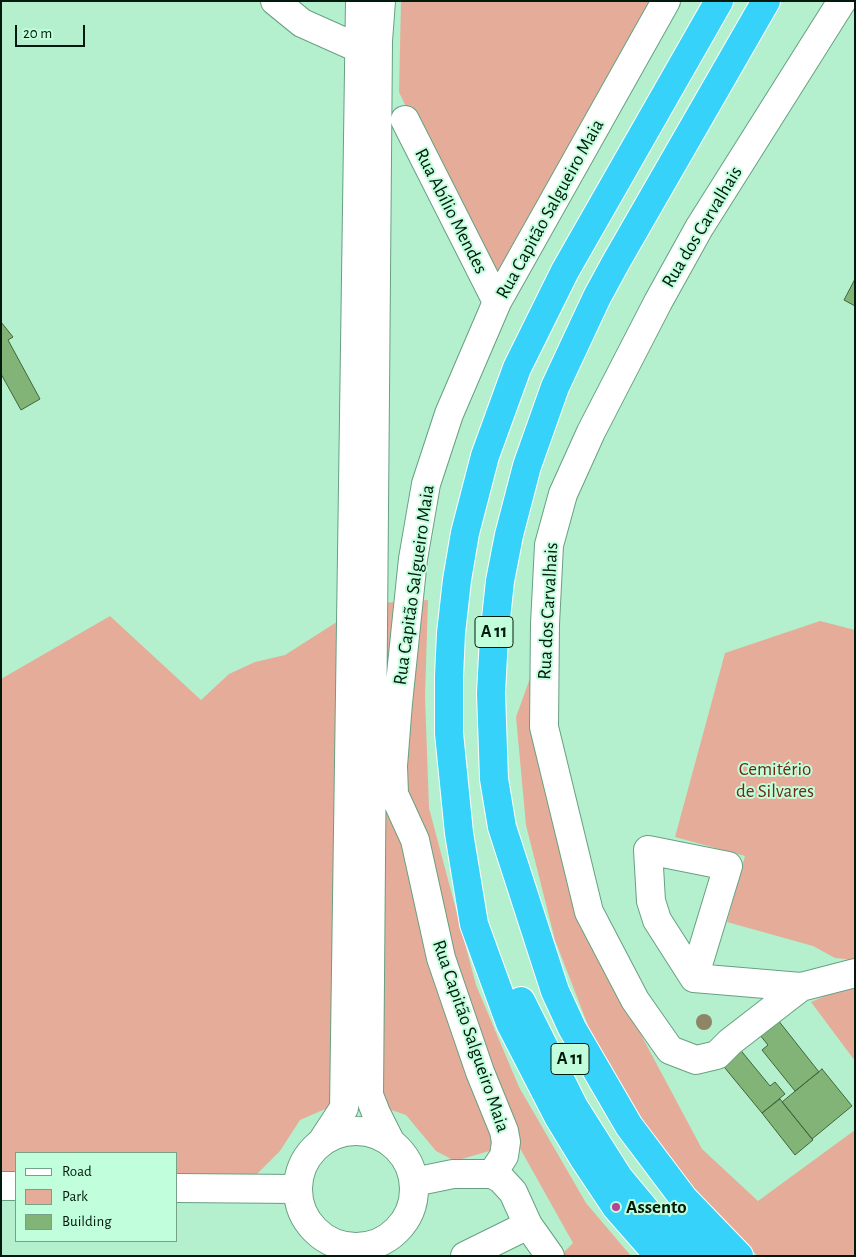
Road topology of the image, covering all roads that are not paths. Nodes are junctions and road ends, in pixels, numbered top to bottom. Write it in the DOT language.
graph roads {
  1 [pos="274,1"];
  2 [pos="360,1"];
  3 [pos="381,1"];
  4 [pos="666,1"];
  5 [pos="719,1"];
  6 [pos="766,1"];
  7 [pos="842,1"];
  8 [pos="358,48"];
  9 [pos="405,120"];
  10 [pos="498,302"];
  11 [pos="502,827"];
  12 [pos="460,833"];
  13 [pos="855,973"];
  14 [pos="694,978"];
  15 [pos="801,987"];
  16 [pos="323,1140"];
  17 [pos="391,1143"];
  18 [pos="492,1174"];
  19 [pos="414,1182"];
  20 [pos="1,1186"];
  21 [pos="15,1186"];
  22 [pos="178,1188"];
  23 [pos="297,1189"];
  24 [pos="528,1225"];
  25 [pos="335,1249"];
  26 [pos="376,1249"];
  27 [pos="465,1256"];
  28 [pos="550,1256"];
  29 [pos="659,1256"];
  30 [pos="684,1256"];
  31 [pos="711,1256"];
  32 [pos="739,1256"];
  1 -- 8 [label="street"];
  2 -- 8 [label="street"];
  3 -- 17 [label="street"];
  4 -- 10 [label="street, Rua Capitão Salgueiro Maia"];
  5 -- 12 [label="highway"];
  6 -- 11 [label="highway, A 11"];
  7 -- 15 [label="street, Rua dos Carvalhais"];
  8 -- 16 [label="street"];
  9 -- 10 [label="street, Rua Abílio Mendes"];
  10 -- 18 [label="street, Rua Capitão Salgueiro Maia"];
  11 -- 31 [label="highway, A 11"];
  11 -- 32 [label="highway, A 11"];
  12 -- 29 [label="highway"];
  12 -- 30 [label="highway, A 11"];
  13 -- 15 [label="street, Rua dos Carvalhais"];
  14 -- 15 [label="street, Rua dos Carvalhais"];
  16 -- 17 [label="street"];
  16 -- 23 [label="street"];
  17 -- 19 [label="street"];
  18 -- 19 [label="street"];
  18 -- 24 [label="street"];
  19 -- 26 [label="street"];
  20 -- 21 [label="street"];
  22 -- 23 [label="street"];
  23 -- 25 [label="street"];
  24 -- 27 [label="street"];
  24 -- 28 [label="street"];
  25 -- 26 [label="street"];
}
